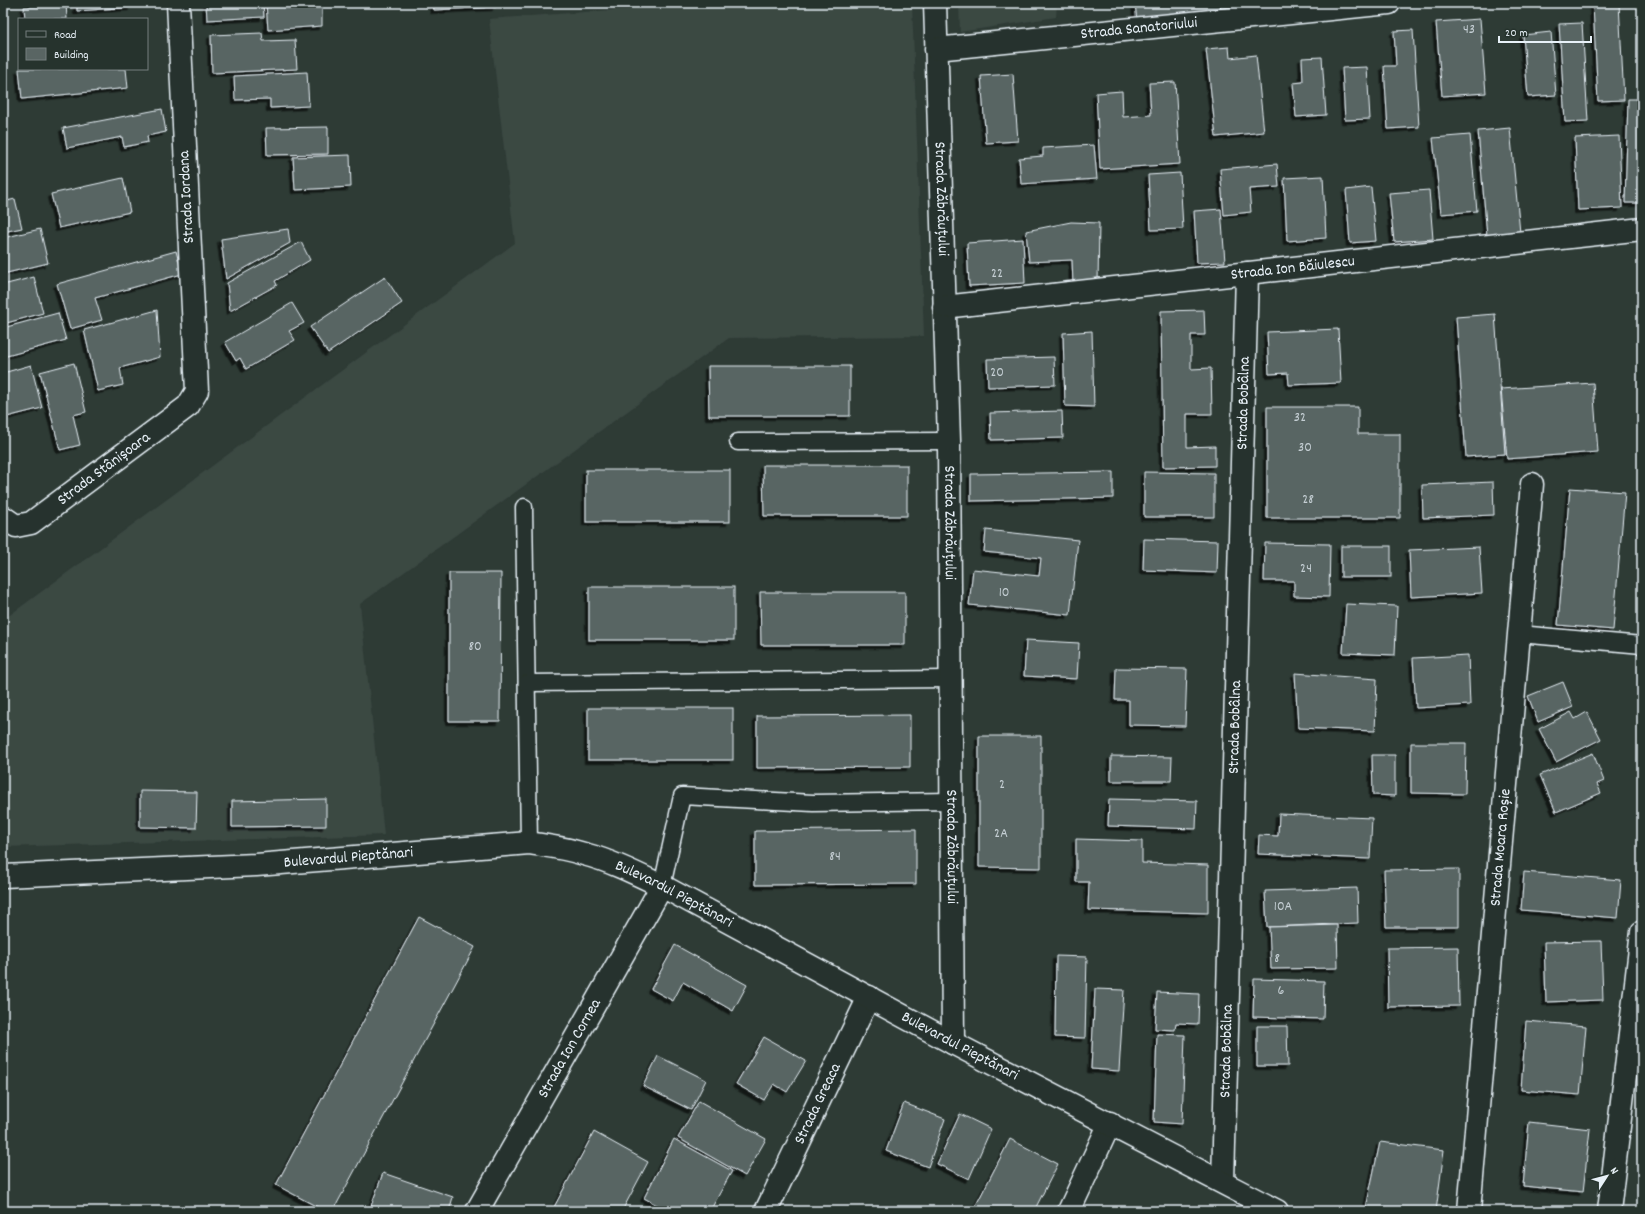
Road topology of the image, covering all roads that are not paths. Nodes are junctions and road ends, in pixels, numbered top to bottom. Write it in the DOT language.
graph roads {
  1 [pos="178,3"];
  2 [pos="935,3"];
  3 [pos="1389,3"];
  4 [pos="936,50"];
  5 [pos="1642,229"];
  6 [pos="1247,273"];
  7 [pos="944,307"];
  8 [pos="197,391"];
  9 [pos="949,441"];
  10 [pos="738,442"];
  11 [pos="1532,484"];
  12 [pos="524,507"];
  13 [pos="3,517"];
  14 [pos="1519,634"];
  15 [pos="1642,645"];
  16 [pos="951,679"];
  17 [pos="527,684"];
  18 [pos="952,801"];
  19 [pos="529,844"];
  20 [pos="3,876"];
  21 [pos="662,886"];
  22 [pos="1642,932"];
  23 [pos="869,997"];
  24 [pos="953,1043"];
  25 [pos="1110,1123"];
  26 [pos="1223,1182"];
  27 [pos="477,1211"];
  28 [pos="766,1211"];
  29 [pos="1069,1211"];
  30 [pos="1277,1211"];
  31 [pos="1469,1211"];
  32 [pos="1609,1211"];
  1 -- 8 [label="street, Strada Iordana"];
  2 -- 4 [label="street, Strada Zăbrăuțului"];
  3 -- 4 [label="street, Strada Sanatoriului"];
  4 -- 7 [label="street, Strada Zăbrăuțului"];
  5 -- 6 [label="street, Strada Ion Băiulescu"];
  6 -- 7 [label="street, Strada Ion Băiulescu"];
  6 -- 26 [label="street, Strada Bobâlna"];
  7 -- 9 [label="street, Strada Zăbrăuțului"];
  8 -- 13 [label="street, Strada Stânișoara"];
  9 -- 10 [label="lane"];
  9 -- 16 [label="street, Strada Zăbrăuțului"];
  11 -- 14 [label="street, Strada Moara Roșie"];
  12 -- 17 [label="lane"];
  14 -- 15 [label="lane"];
  14 -- 31 [label="street, Strada Moara Roșie"];
  16 -- 17 [label="lane"];
  16 -- 18 [label="street, Strada Zăbrăuțului"];
  17 -- 19 [label="lane"];
  18 -- 21 [label="lane"];
  18 -- 24 [label="street, Strada Zăbrăuțului"];
  19 -- 20 [label="street, Bulevardul Pieptănari"];
  19 -- 21 [label="street, Bulevardul Pieptănari"];
  21 -- 23 [label="street, Bulevardul Pieptănari"];
  21 -- 27 [label="street, Strada Ion Cornea"];
  22 -- 32 [label="street"];
  23 -- 24 [label="street, Bulevardul Pieptănari"];
  23 -- 28 [label="street, Strada Greaca"];
  24 -- 25 [label="street, Bulevardul Pieptănari"];
  25 -- 26 [label="street, Bulevardul Pieptănari"];
  25 -- 29 [label="street"];
  26 -- 30 [label="street, Bulevardul Pieptănari"];
}
